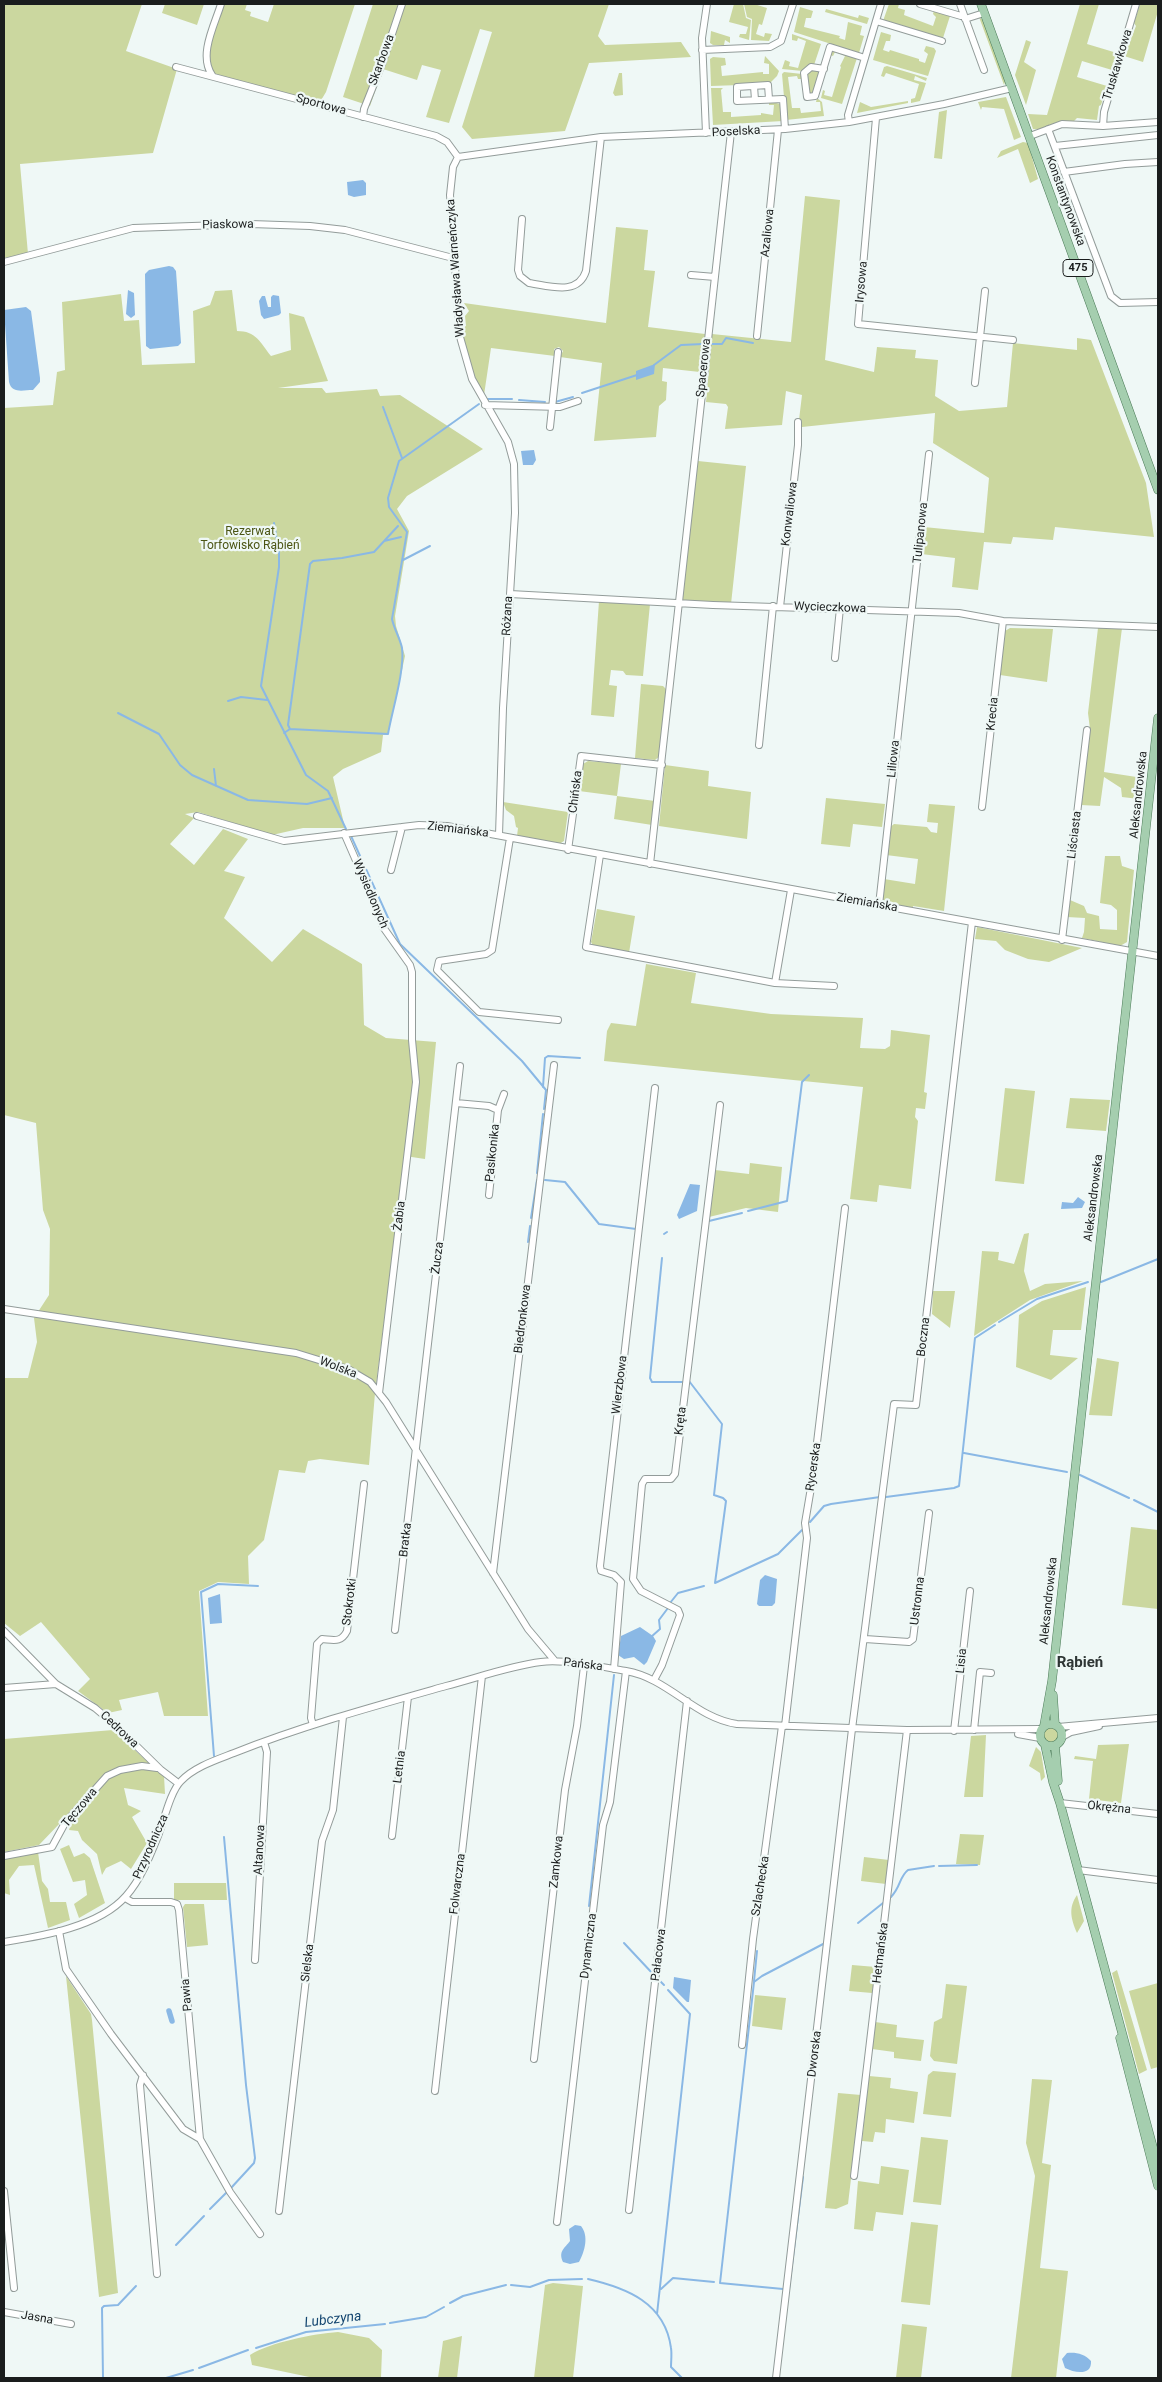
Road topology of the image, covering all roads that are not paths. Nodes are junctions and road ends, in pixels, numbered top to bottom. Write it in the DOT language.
graph roads {
  1 [pos="221,4"];
  2 [pos="402,4"];
  3 [pos="707,4"];
  4 [pos="793,4"];
  5 [pos="881,4"];
  6 [pos="920,4"];
  7 [pos="960,4"];
  8 [pos="981,4"];
  9 [pos="1136,4"];
  10 [pos="984,13"];
  11 [pos="965,17"];
  12 [pos="876,22"];
  13 [pos="942,41"];
  14 [pos="702,50"];
  15 [pos="865,58"];
  16 [pos="176,66"];
  17 [pos="824,69"];
  18 [pos="984,70"];
  19 [pos="212,75"];
  20 [pos="754,86"];
  21 [pos="1012,88"];
  22 [pos="755,100"];
  23 [pos="769,100"];
  24 [pos="363,117"];
  25 [pos="876,118"];
  26 [pos="849,122"];
  27 [pos="1158,122"];
  28 [pos="1103,126"];
  29 [pos="782,129"];
  30 [pos="1048,129"];
  31 [pos="731,132"];
  32 [pos="706,134"];
  33 [pos="1158,135"];
  34 [pos="1030,136"];
  35 [pos="601,137"];
  36 [pos="1055,146"];
  37 [pos="458,156"];
  38 [pos="1158,162"];
  39 [pos="1064,172"];
  40 [pos="522,219"];
  41 [pos="453,258"];
  42 [pos="4,262"];
  43 [pos="691,275"];
  44 [pos="715,277"];
  45 [pos="985,290"];
  46 [pos="1158,302"];
  47 [pos="758,336"];
  48 [pos="980,337"];
  49 [pos="1013,340"];
  50 [pos="558,352"];
  51 [pos="472,379"];
  52 [pos="975,383"];
  53 [pos="578,401"];
  54 [pos="486,405"];
  55 [pos="552,407"];
  56 [pos="798,422"];
  57 [pos="550,428"];
  58 [pos="929,454"];
  59 [pos="1158,490"];
  60 [pos="510,594"];
  61 [pos="679,603"];
  62 [pos="776,606"];
  63 [pos="840,608"];
  64 [pos="910,612"];
  65 [pos="1003,621"];
  66 [pos="1158,626"];
  67 [pos="1150,627"];
  68 [pos="1158,630"];
  69 [pos="835,658"];
  70 [pos="1158,718"];
  71 [pos="1087,730"];
  72 [pos="759,745"];
  73 [pos="662,765"];
  74 [pos="982,807"];
  75 [pos="197,816"];
  76 [pos="402,827"];
  77 [pos="344,833"];
  78 [pos="499,835"];
  79 [pos="510,838"];
  80 [pos="568,850"];
  81 [pos="600,855"];
  82 [pos="650,864"];
  83 [pos="391,870"];
  84 [pos="791,890"];
  85 [pos="879,905"];
  86 [pos="972,922"];
  87 [pos="1062,940"];
  88 [pos="1133,952"];
  89 [pos="1158,956"];
  90 [pos="775,982"];
  91 [pos="834,986"];
  92 [pos="558,1020"];
  93 [pos="412,1040"];
  94 [pos="554,1064"];
  95 [pos="460,1066"];
  96 [pos="655,1088"];
  97 [pos="504,1094"];
  98 [pos="456,1103"];
  99 [pos="720,1104"];
  100 [pos="498,1110"];
  101 [pos="489,1195"];
  102 [pos="845,1208"];
  103 [pos="4,1309"];
  104 [pos="379,1393"];
  105 [pos="416,1450"];
  106 [pos="364,1484"];
  107 [pos="929,1513"];
  108 [pos="493,1573"];
  109 [pos="970,1590"];
  110 [pos="395,1630"];
  111 [pos="4,1631"];
  112 [pos="864,1639"];
  113 [pos="555,1661"];
  114 [pos="584,1666"];
  115 [pos="614,1669"];
  116 [pos="626,1671"];
  117 [pos="992,1673"];
  118 [pos="482,1676"];
  119 [pos="654,1680"];
  120 [pos="1052,1681"];
  121 [pos="56,1684"];
  122 [pos="4,1688"];
  123 [pos="408,1697"];
  124 [pos="687,1701"];
  125 [pos="343,1717"];
  126 [pos="1158,1718"];
  127 [pos="1123,1721"];
  128 [pos="314,1726"];
  129 [pos="783,1726"];
  130 [pos="1057,1726"];
  131 [pos="1043,1728"];
  132 [pos="852,1729"];
  133 [pos="907,1730"];
  134 [pos="954,1730"];
  135 [pos="974,1730"];
  136 [pos="997,1731"];
  137 [pos="1062,1737"];
  138 [pos="1040,1738"];
  139 [pos="264,1742"];
  140 [pos="1045,1745"];
  141 [pos="1055,1746"];
  142 [pos="160,1770"];
  143 [pos="178,1784"];
  144 [pos="1060,1803"];
  145 [pos="1158,1814"];
  146 [pos="392,1836"];
  147 [pos="4,1856"];
  148 [pos="1078,1870"];
  149 [pos="1158,1880"];
  150 [pos="125,1898"];
  151 [pos="59,1931"];
  152 [pos="4,1942"];
  153 [pos="255,1960"];
  154 [pos="742,2045"];
  155 [pos="534,2059"];
  156 [pos="142,2075"];
  157 [pos="435,2091"];
  158 [pos="200,2139"];
  159 [pos="1154,2152"];
  160 [pos="1158,2166"];
  161 [pos="854,2176"];
  162 [pos="1158,2186"];
  163 [pos="4,2191"];
  164 [pos="629,2210"];
  165 [pos="279,2211"];
  166 [pos="557,2222"];
  167 [pos="260,2234"];
  168 [pos="158,2274"];
  169 [pos="14,2288"];
  170 [pos="4,2312"];
  171 [pos="71,2324"];
  172 [pos="776,2378"];
  1 -- 19 [label="street"];
  2 -- 24 [label="street, Skarbowa"];
  3 -- 14 [label="street"];
  4 -- 14 [label="street"];
  5 -- 12 [label="street"];
  6 -- 11 [label="street"];
  7 -- 11 [label="street"];
  8 -- 10 [label="main road, Konstantynowska / 475"];
  9 -- 28 [label="street, Truskawkowa"];
  10 -- 11 [label="street"];
  10 -- 21 [label="main road, Konstantynowska / 475"];
  11 -- 18 [label="street"];
  12 -- 13 [label="street"];
  12 -- 15 [label="street"];
  14 -- 32 [label="street"];
  15 -- 17 [label="street"];
  15 -- 26 [label="street"];
  16 -- 19 [label="street, Sportowa"];
  17 -- 17 [label="street"];
  19 -- 24 [label="street, Sportowa"];
  20 -- 22 [label="street"];
  20 -- 22 [label="street"];
  20 -- 23 [label="street"];
  21 -- 25 [label="street, Poselska"];
  21 -- 34 [label="main road, Konstantynowska / 475"];
  22 -- 23 [label="street"];
  23 -- 29 [label="street, Azaliowa"];
  24 -- 37 [label="street, Sportowa"];
  25 -- 26 [label="street, Poselska"];
  25 -- 48 [label="street, Irysowa"];
  26 -- 29 [label="street, Poselska"];
  27 -- 28 [label="street"];
  28 -- 30 [label="street"];
  29 -- 31 [label="street, Poselska"];
  29 -- 47 [label="street, Azaliowa"];
  30 -- 34 [label="street"];
  30 -- 36 [label="street"];
  31 -- 32 [label="street, Poselska"];
  31 -- 44 [label="street, Spacerowa"];
  32 -- 35 [label="street, Poselska"];
  33 -- 36 [label="street"];
  34 -- 59 [label="main road, Konstantynowska / 475"];
  35 -- 37 [label="street, Poselska"];
  35 -- 40 [label="street"];
  36 -- 39 [label="street"];
  37 -- 41 [label="street, Władysława Warneńczyka"];
  38 -- 39 [label="street"];
  39 -- 46 [label="street"];
  41 -- 42 [label="street, Piaskowa"];
  41 -- 51 [label="street, Władysława Warneńczyka"];
  43 -- 44 [label="street"];
  44 -- 61 [label="street, Spacerowa"];
  45 -- 48 [label="street"];
  48 -- 49 [label="street, Irysowa"];
  48 -- 52 [label="street"];
  50 -- 55 [label="street"];
  51 -- 54 [label="street, Różana"];
  53 -- 55 [label="street"];
  54 -- 55 [label="street"];
  54 -- 60 [label="street, Różana"];
  55 -- 57 [label="street"];
  56 -- 62 [label="street, Konwaliowa"];
  58 -- 64 [label="street, Tulipanowa"];
  60 -- 61 [label="street, Wycieczkowa"];
  60 -- 78 [label="street, Różana"];
  61 -- 62 [label="street, Wycieczkowa"];
  61 -- 73 [label="street"];
  62 -- 63 [label="street, Wycieczkowa"];
  62 -- 72 [label="street, Konwaliowa"];
  63 -- 64 [label="street, Wycieczkowa"];
  63 -- 69 [label="street"];
  64 -- 65 [label="street, Wycieczkowa"];
  64 -- 85 [label="street, Liliowa"];
  65 -- 67 [label="street, Wycieczkowa"];
  65 -- 74 [label="street, Krecia"];
  66 -- 67 [label="street, Wycieczkowa"];
  67 -- 68 [label="street, Wycieczkowa"];
  70 -- 88 [label="main road, Aleksandrowska"];
  71 -- 87 [label="street, Liściasta"];
  73 -- 80 [label="street, Chińska"];
  73 -- 82 [label="street"];
  75 -- 77 [label="street, Ziemiańska"];
  76 -- 77 [label="street, Ziemiańska"];
  76 -- 78 [label="street, Ziemiańska"];
  76 -- 83 [label="street"];
  77 -- 93 [label="street, Wysiedlonych"];
  78 -- 79 [label="street, Ziemiańska"];
  79 -- 80 [label="street, Ziemiańska"];
  79 -- 92 [label="street"];
  80 -- 81 [label="street, Ziemiańska"];
  81 -- 82 [label="street, Ziemiańska"];
  81 -- 90 [label="street"];
  82 -- 84 [label="street, Ziemiańska"];
  84 -- 85 [label="street, Ziemiańska"];
  84 -- 90 [label="street"];
  85 -- 86 [label="street, Ziemiańska"];
  86 -- 87 [label="street, Ziemiańska"];
  86 -- 112 [label="street, Boczna"];
  87 -- 88 [label="street, Ziemiańska"];
  88 -- 89 [label="street, Ziemiańska"];
  88 -- 120 [label="main road, Aleksandrowska"];
  90 -- 91 [label="street"];
  93 -- 104 [label="street, Żabia"];
  94 -- 108 [label="street, Biedronkowa"];
  95 -- 98 [label="street, Żucza"];
  96 -- 115 [label="street, Wierzbowa"];
  97 -- 100 [label="street, Pasikonika"];
  98 -- 100 [label="street, Pasikonika"];
  98 -- 105 [label="street, Żucza"];
  99 -- 119 [label="street, Kręta"];
  100 -- 101 [label="street, Pasikonika"];
  102 -- 129 [label="street, Rycerska"];
  103 -- 104 [label="street, Wolska"];
  104 -- 105 [label="street, Wolska"];
  105 -- 108 [label="street, Wolska"];
  105 -- 110 [label="street, Bratka"];
  106 -- 128 [label="street, Stokrotki"];
  107 -- 112 [label="street, Ustronna"];
  108 -- 113 [label="street, Wolska"];
  109 -- 134 [label="street, Lisia"];
  111 -- 121 [label="street, Cedrowa"];
  112 -- 132 [label="street, Boczna"];
  113 -- 114 [label="street, Pańska"];
  113 -- 118 [label="street, Pańska"];
  114 -- 115 [label="street, Pańska"];
  114 -- 155 [label="street, Zamkowa"];
  115 -- 116 [label="street, Pańska"];
  116 -- 119 [label="street, Pańska"];
  116 -- 166 [label="street, Dynamiczna"];
  117 -- 135 [label="street"];
  118 -- 123 [label="street, Pańska"];
  118 -- 157 [label="street, Folwarczna"];
  119 -- 124 [label="street, Pańska"];
  120 -- 130 [label="main road, Aleksandrowska"];
  120 -- 131 [label="main road, Aleksandrowska"];
  121 -- 122 [label="street"];
  121 -- 142 [label="street, Cedrowa"];
  123 -- 125 [label="street, Pańska"];
  123 -- 146 [label="street, Letnia"];
  124 -- 129 [label="street, Pańska"];
  124 -- 164 [label="street, Pałacowa"];
  125 -- 128 [label="street, Pańska"];
  125 -- 165 [label="street, Sielska"];
  126 -- 127 [label="street"];
  127 -- 130 [label="street"];
  127 -- 137 [label="street"];
  128 -- 139 [label="street, Pańska"];
  129 -- 132 [label="street, Pańska"];
  129 -- 154 [label="street, Szlachecka"];
  130 -- 131 [label="main road"];
  130 -- 137 [label="main road"];
  131 -- 136 [label="street, Pańska"];
  131 -- 138 [label="main road"];
  132 -- 133 [label="street, Pańska"];
  132 -- 172 [label="street, Dworska"];
  133 -- 134 [label="street, Pańska"];
  133 -- 161 [label="street, Hetmańska"];
  134 -- 135 [label="street, Pańska"];
  135 -- 136 [label="street, Pańska"];
  136 -- 138 [label="street, Pańska"];
  137 -- 141 [label="main road"];
  138 -- 140 [label="main road"];
  139 -- 143 [label="street, Pańska"];
  139 -- 153 [label="street, Altanowa"];
  140 -- 141 [label="main road"];
  140 -- 144 [label="main road"];
  141 -- 144 [label="main road"];
  142 -- 143 [label="street, Cedrowa"];
  142 -- 147 [label="street, Tęczowa"];
  143 -- 150 [label="street, Przyrodnicza"];
  144 -- 145 [label="street, Okrężna"];
  144 -- 148 [label="main road"];
  148 -- 149 [label="street"];
  148 -- 159 [label="main road"];
  150 -- 151 [label="street, Przyrodnicza"];
  150 -- 158 [label="street, Pawia"];
  151 -- 152 [label="street, Przyrodnicza"];
  151 -- 156 [label="street, Pawia"];
  156 -- 158 [label="street, Pawia"];
  156 -- 168 [label="street"];
  158 -- 167 [label="street, Pawia"];
  159 -- 160 [label="main road"];
  159 -- 162 [label="main road"];
  163 -- 169 [label="street"];
  170 -- 171 [label="street, Jasna"];
}
